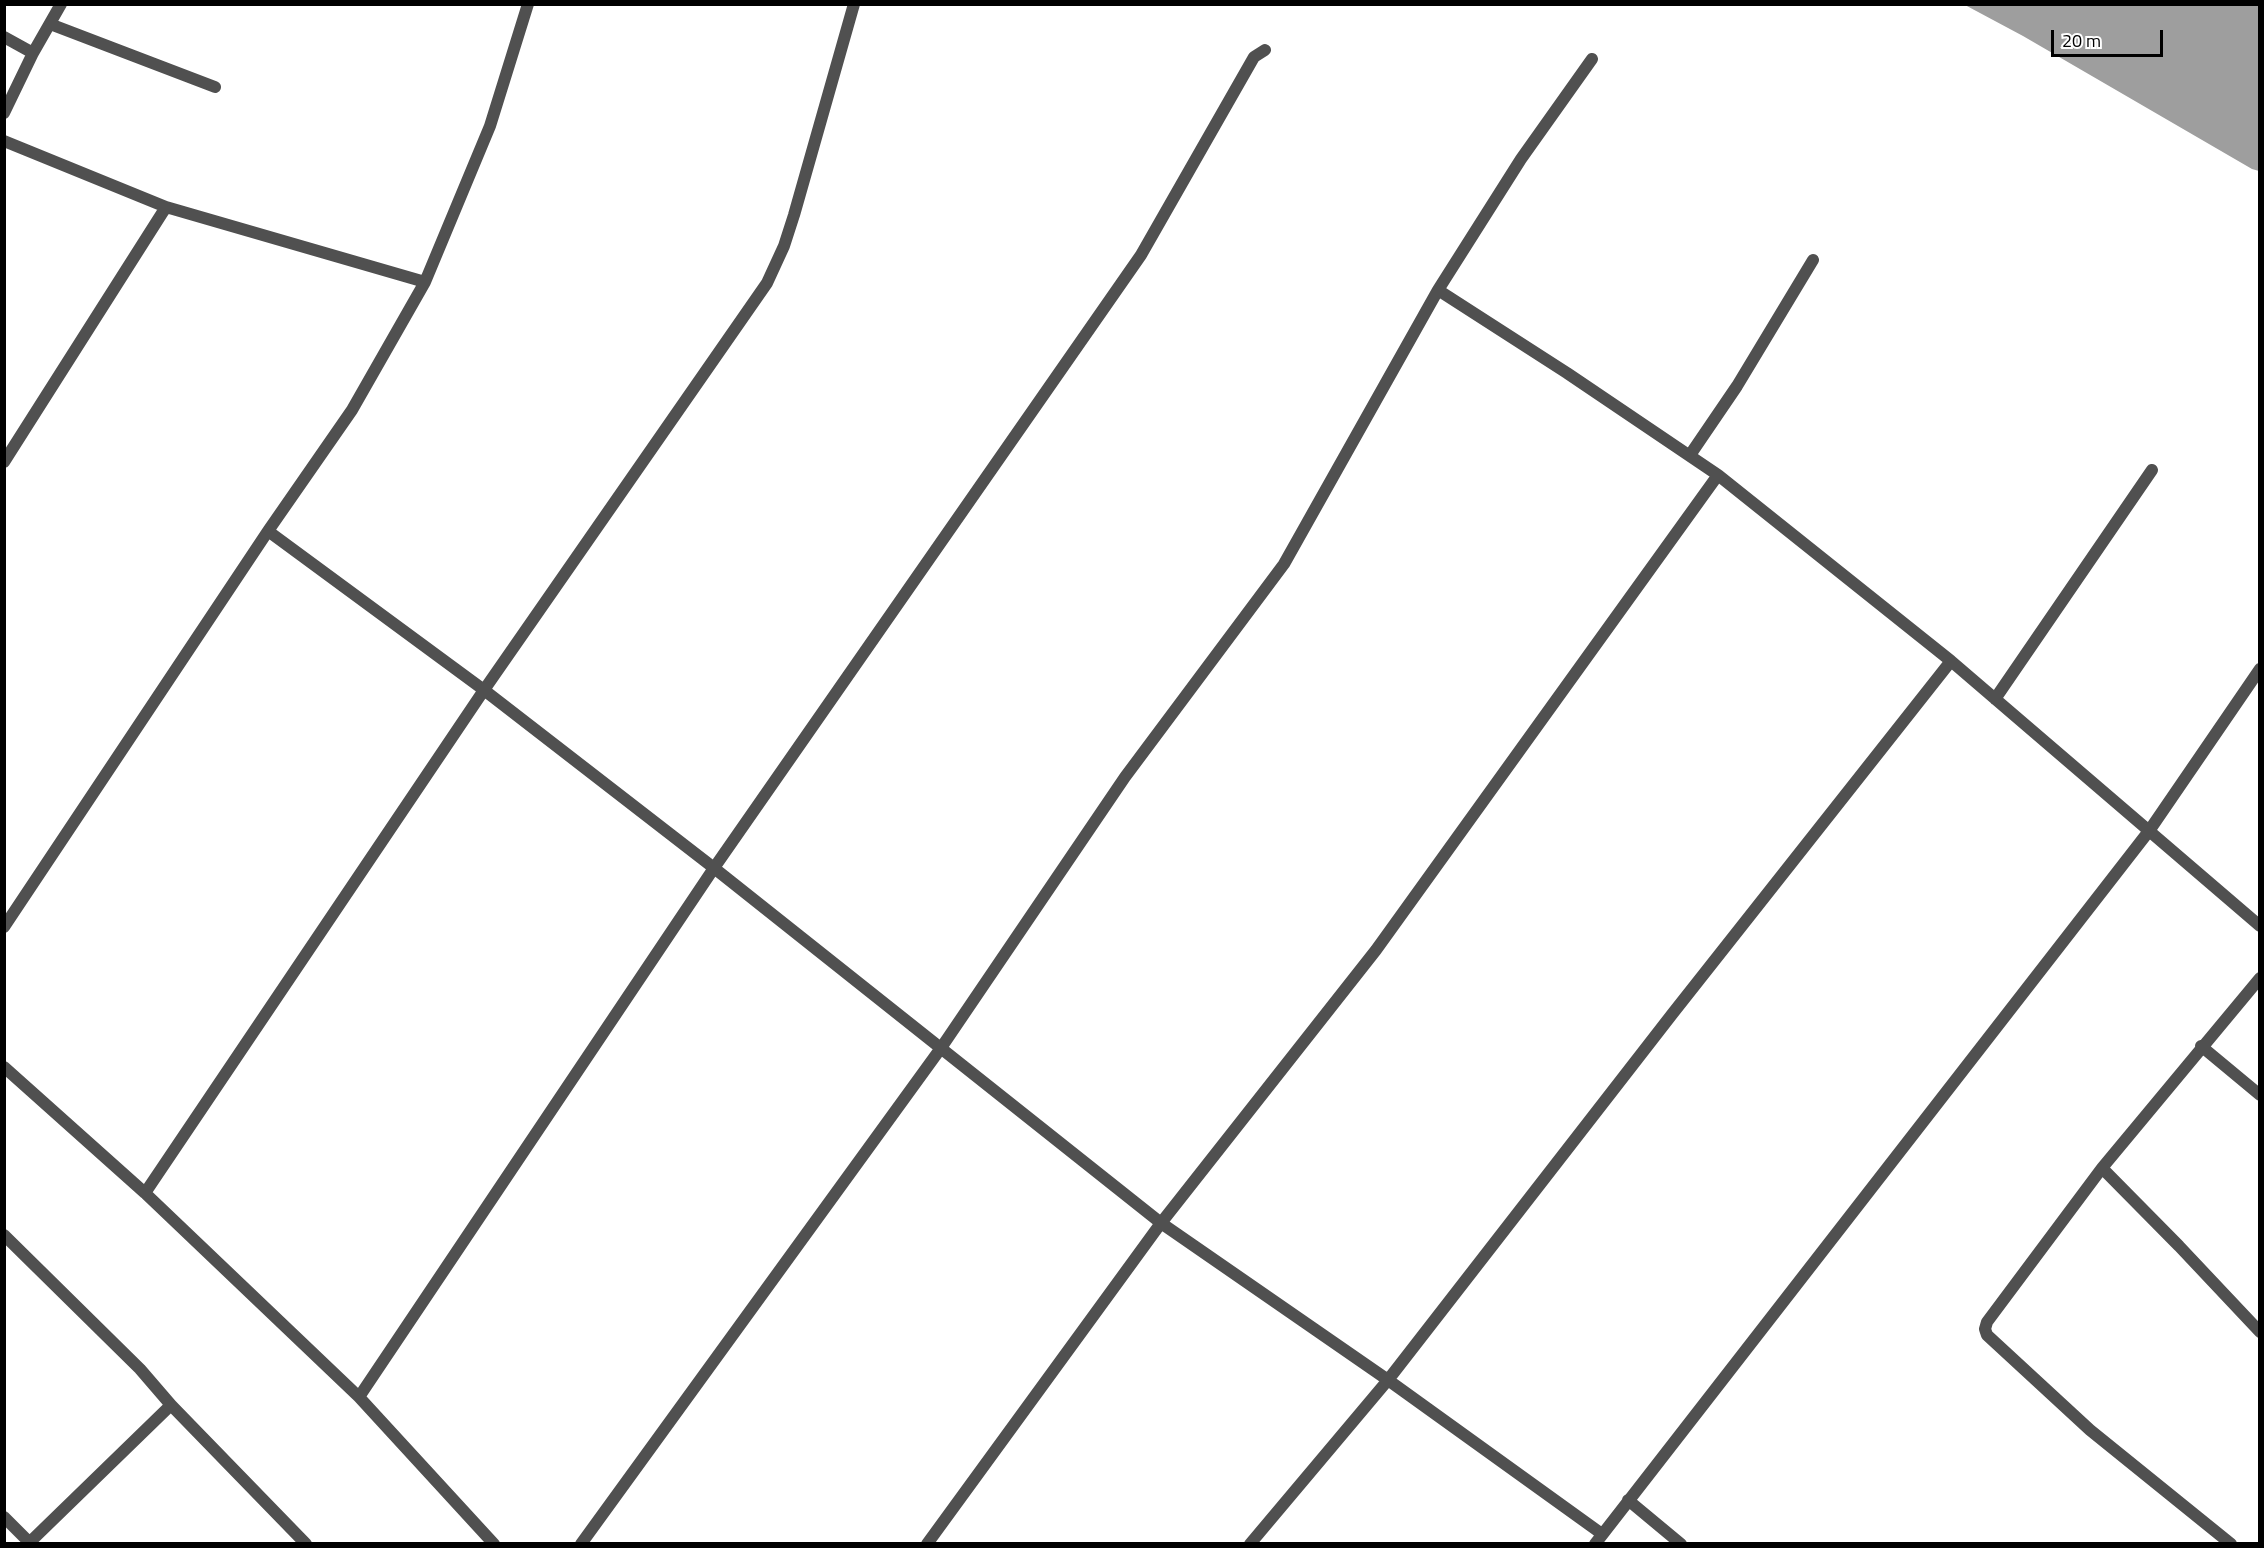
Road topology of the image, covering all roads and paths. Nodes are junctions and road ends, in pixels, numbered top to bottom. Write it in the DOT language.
graph roads {
  1 [pos="61,4"];
  2 [pos="528,4"];
  3 [pos="854,4"];
  4 [pos="50,24"];
  5 [pos="4,37"];
  6 [pos="1265,50"];
  7 [pos="33,53"];
  8 [pos="1592,59"];
  9 [pos="215,87"];
  10 [pos="4,113"];
  11 [pos="4,141"];
  12 [pos="165,207"];
  13 [pos="1813,260"];
  14 [pos="425,282"];
  15 [pos="1438,290"];
  16 [pos="1690,455"];
  17 [pos="4,462"];
  18 [pos="2152,471"];
  19 [pos="1718,475"];
  20 [pos="268,531"];
  21 [pos="1951,661"];
  22 [pos="2259,669"];
  23 [pos="484,690"];
  24 [pos="1995,699"];
  25 [pos="2149,831"];
  26 [pos="714,868"];
  27 [pos="2259,926"];
  28 [pos="4,927"];
  29 [pos="2259,978"];
  30 [pos="2201,1046"];
  31 [pos="941,1048"];
  32 [pos="4,1067"];
  33 [pos="2259,1095"];
  34 [pos="2102,1168"];
  35 [pos="145,1193"];
  36 [pos="1161,1223"];
  37 [pos="4,1235"];
  38 [pos="2259,1332"];
  39 [pos="1388,1380"];
  40 [pos="359,1397"];
  41 [pos="171,1405"];
  42 [pos="1628,1500"];
  43 [pos="4,1517"];
  44 [pos="1599,1539"];
  45 [pos="30,1543"];
  46 [pos="306,1544"];
  47 [pos="494,1544"];
  48 [pos="580,1544"];
  49 [pos="927,1544"];
  50 [pos="1250,1544"];
  51 [pos="1681,1544"];
  52 [pos="2231,1544"];
  1 -- 4 [label="street"];
  2 -- 14 [label="street"];
  3 -- 23 [label="street"];
  4 -- 7 [label="street"];
  4 -- 9 [label="street"];
  5 -- 7 [label="street"];
  6 -- 26 [label="street"];
  7 -- 10 [label="street"];
  8 -- 15 [label="street"];
  11 -- 12 [label="street"];
  12 -- 14 [label="street"];
  12 -- 17 [label="street"];
  13 -- 16 [label="street"];
  14 -- 20 [label="street"];
  15 -- 16 [label="street"];
  15 -- 31 [label="street"];
  16 -- 19 [label="street"];
  18 -- 24 [label="street"];
  19 -- 21 [label="street"];
  19 -- 36 [label="street"];
  20 -- 23 [label="street"];
  20 -- 28 [label="street"];
  21 -- 24 [label="street"];
  21 -- 39 [label="street"];
  22 -- 25 [label="street"];
  23 -- 26 [label="street"];
  23 -- 35 [label="street"];
  24 -- 25 [label="street"];
  25 -- 27 [label="street"];
  25 -- 42 [label="street"];
  26 -- 31 [label="street"];
  26 -- 40 [label="street"];
  29 -- 30 [label="street"];
  30 -- 33 [label="street"];
  30 -- 34 [label="street"];
  31 -- 36 [label="street"];
  31 -- 48 [label="street"];
  32 -- 35 [label="street"];
  34 -- 38 [label="street"];
  34 -- 52 [label="street"];
  35 -- 40 [label="street"];
  36 -- 39 [label="street"];
  36 -- 49 [label="street"];
  37 -- 41 [label="street"];
  39 -- 44 [label="street"];
  39 -- 50 [label="street"];
  40 -- 47 [label="street"];
  41 -- 45 [label="street"];
  41 -- 46 [label="street"];
  42 -- 44 [label="street"];
  42 -- 51 [label="street"];
  43 -- 45 [label="street"];
}
